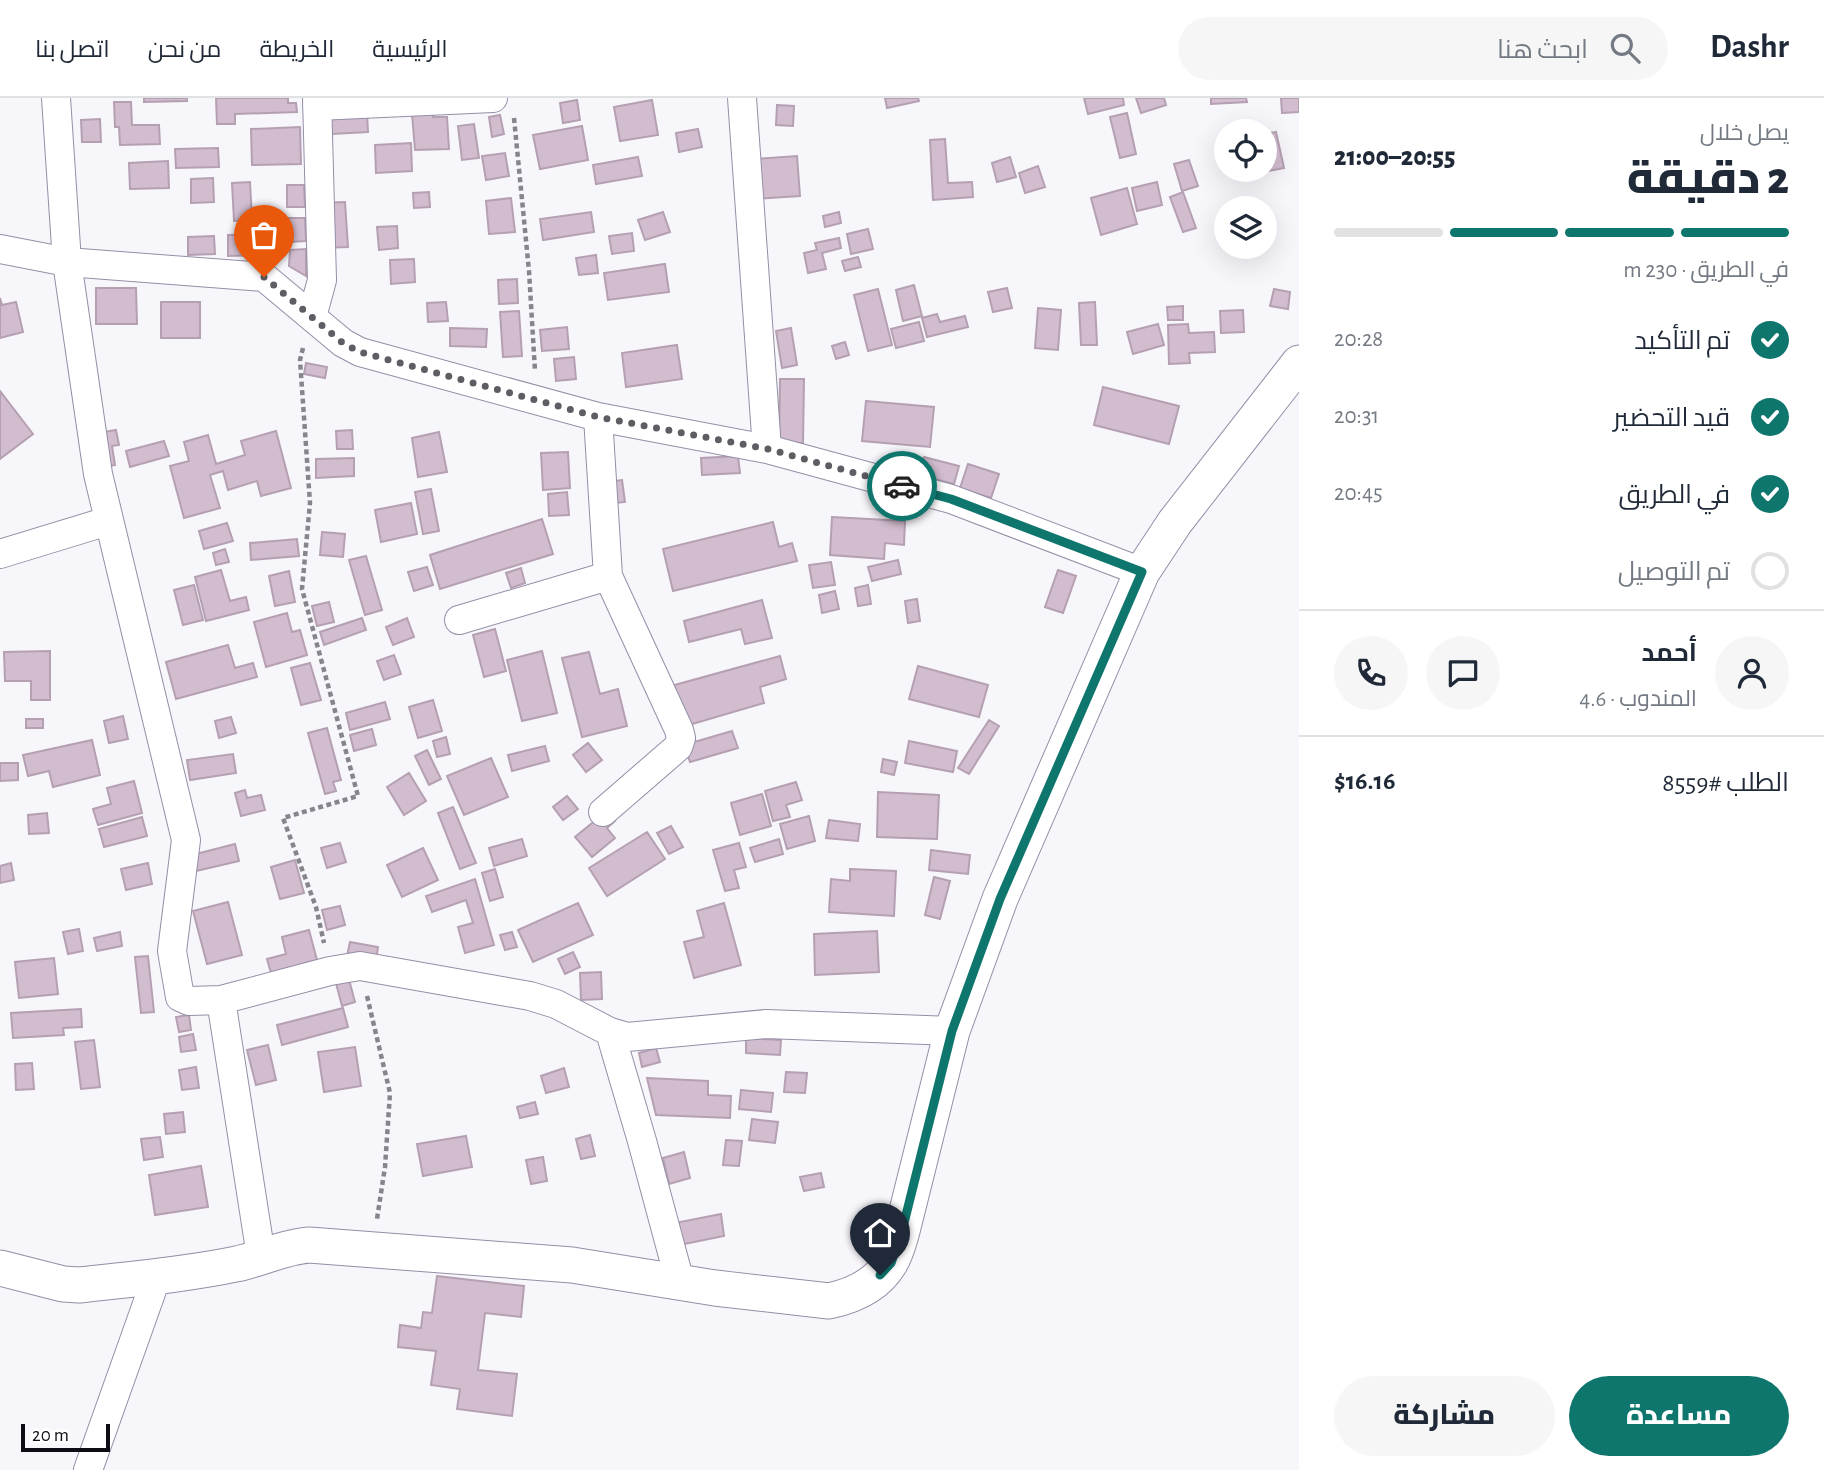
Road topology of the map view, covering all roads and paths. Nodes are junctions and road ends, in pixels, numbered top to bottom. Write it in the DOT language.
graph roads {
  1 [pos="56,98"];
  2 [pos="742,98"];
  3 [pos="317,102"];
  4 [pos="503,105"];
  5 [pos="0,249"];
  6 [pos="67,262"];
  7 [pos="312,317"];
  8 [pos="1299,363"];
  9 [pos="537,400"];
  10 [pos="598,417"];
  11 [pos="768,449"];
  12 [pos="108,521"];
  13 [pos="0,554"];
  14 [pos="1142,572"];
  15 [pos="608,576"];
  16 [pos="459,620"];
  17 [pos="603,811"];
  18 [pos="360,966"];
  19 [pos="330,971"];
  20 [pos="221,1000"];
  21 [pos="952,1031"];
  22 [pos="610,1032"];
  23 [pos="371,1251"];
  24 [pos="261,1256"];
  25 [pos="0,1268"];
  26 [pos="157,1276"];
  27 [pos="680,1282"];
  28 [pos="88,1470"];
  1 -- 6 [label="street"];
  2 -- 11 [label="street"];
  3 -- 4 [label="street"];
  3 -- 7 [label="street"];
  4 -- 9 [label="path"];
  5 -- 6 [label="street"];
  6 -- 7 [label="street"];
  6 -- 12 [label="street"];
  7 -- 9 [label="street"];
  7 -- 19 [label="path"];
  8 -- 14 [label="street"];
  9 -- 10 [label="street"];
  10 -- 11 [label="street"];
  10 -- 15 [label="street"];
  11 -- 14 [label="street"];
  12 -- 13 [label="street"];
  12 -- 20 [label="street"];
  14 -- 21 [label="street"];
  15 -- 16 [label="street"];
  15 -- 17 [label="street"];
  18 -- 19 [label="street"];
  18 -- 22 [label="street"];
  18 -- 23 [label="path"];
  19 -- 20 [label="street"];
  20 -- 24 [label="street"];
  21 -- 22 [label="street"];
  21 -- 27 [label="street"];
  22 -- 27 [label="street"];
  23 -- 24 [label="street"];
  23 -- 27 [label="street"];
  24 -- 26 [label="street"];
  25 -- 26 [label="street"];
  26 -- 28 [label="street"];
}
